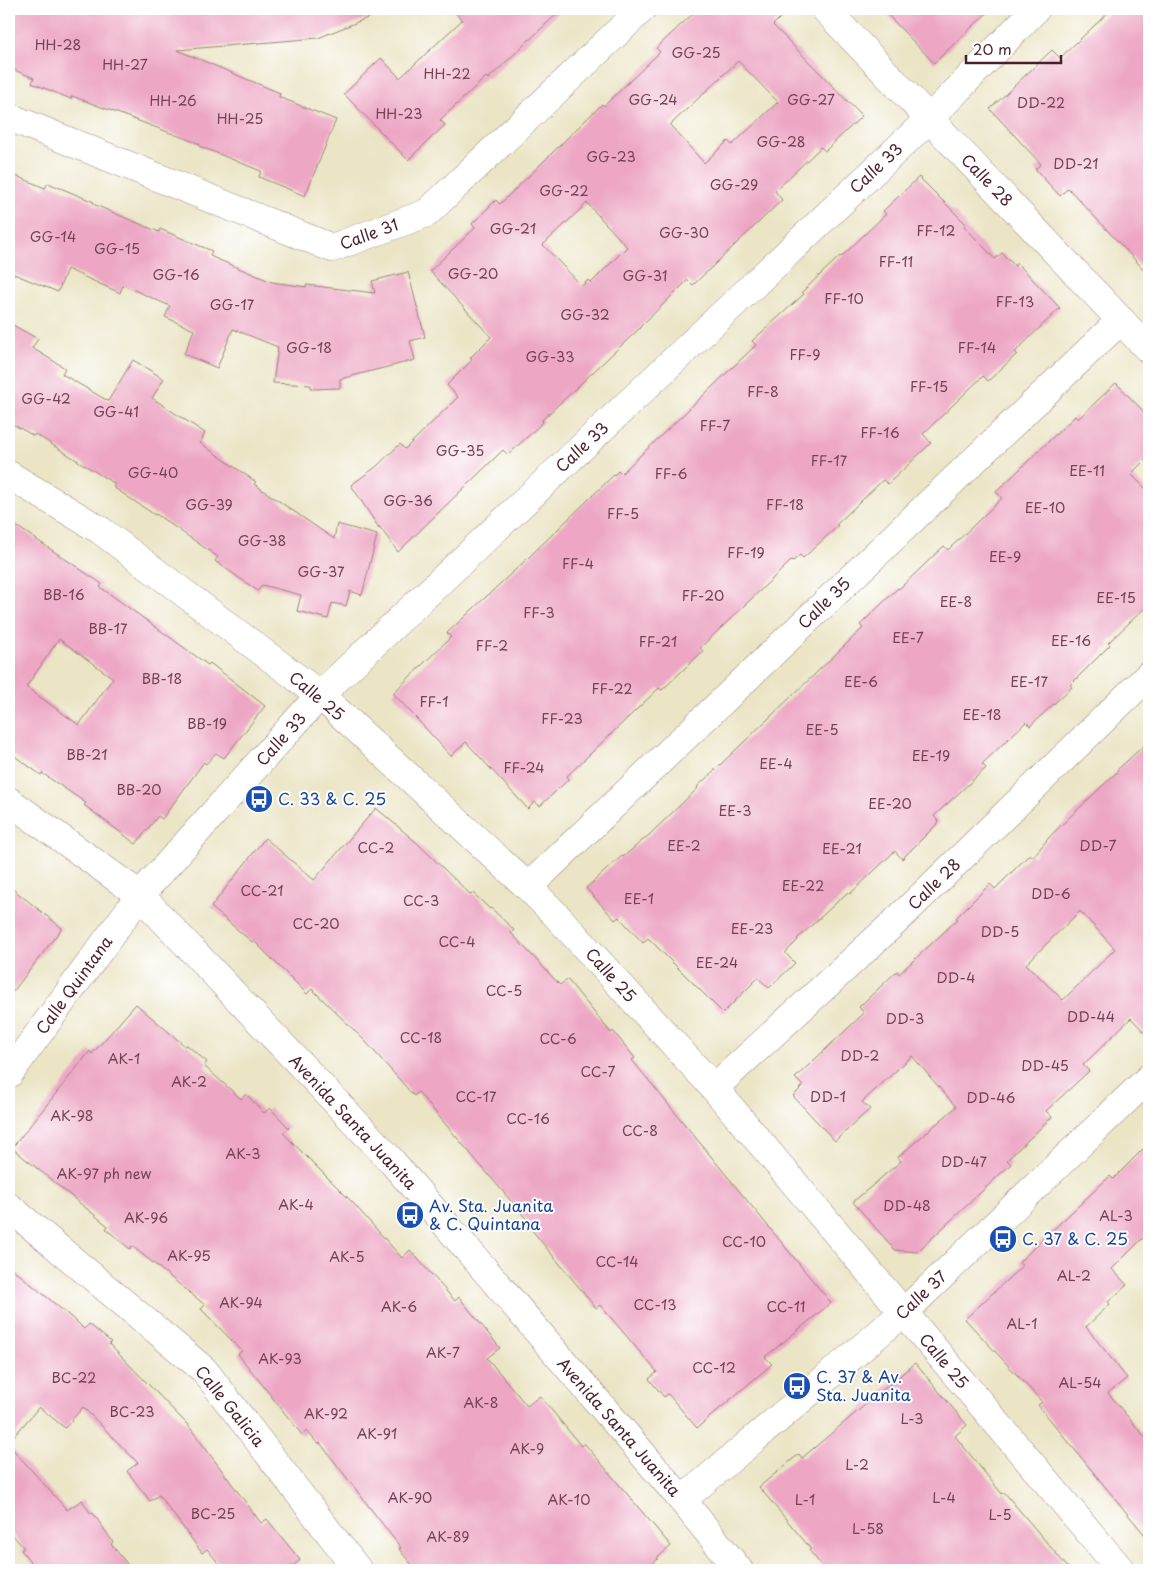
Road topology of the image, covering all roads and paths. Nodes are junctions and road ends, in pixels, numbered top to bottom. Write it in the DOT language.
graph roads {
  1 [pos="642,9"];
  2 [pos="825,9"];
  3 [pos="1036,9"];
  4 [pos="9,117"];
  5 [pos="929,119"];
  6 [pos="1121,320"];
  7 [pos="1149,350"];
  8 [pos="9,476"];
  9 [pos="1149,675"];
  10 [pos="320,695"];
  11 [pos="9,802"];
  12 [pos="528,887"];
  13 [pos="140,896"];
  14 [pos="9,1074"];
  15 [pos="1149,1078"];
  16 [pos="714,1088"];
  17 [pos="9,1206"];
  18 [pos="903,1313"];
  19 [pos="682,1500"];
  20 [pos="358,1570"];
  21 [pos="739,1570"];
  22 [pos="1121,1570"];
  1 -- 4 [label="street, Calle 31"];
  2 -- 5 [label="street, Calle 28"];
  3 -- 5 [label="street, Calle 33"];
  5 -- 6 [label="street, Calle 28"];
  5 -- 10 [label="street, Calle 33"];
  6 -- 7 [label="street, Calle 28"];
  6 -- 12 [label="street, Calle 35"];
  8 -- 10 [label="street, Calle 25"];
  9 -- 16 [label="street, Calle 28"];
  10 -- 12 [label="street, Calle 25"];
  10 -- 13 [label="street, Calle 33"];
  11 -- 13 [label="street, Avenida Santa Juanita"];
  12 -- 16 [label="street, Calle 25"];
  13 -- 14 [label="street, Calle Quintana"];
  13 -- 19 [label="street, Avenida Santa Juanita"];
  15 -- 18 [label="street, Calle 37"];
  16 -- 18 [label="street, Calle 25"];
  17 -- 20 [label="street, Calle Galicia"];
  18 -- 19 [label="street, Calle 37"];
  18 -- 22 [label="street, Calle 25"];
  19 -- 21 [label="street, Avenida Santa Juanita"];
}
